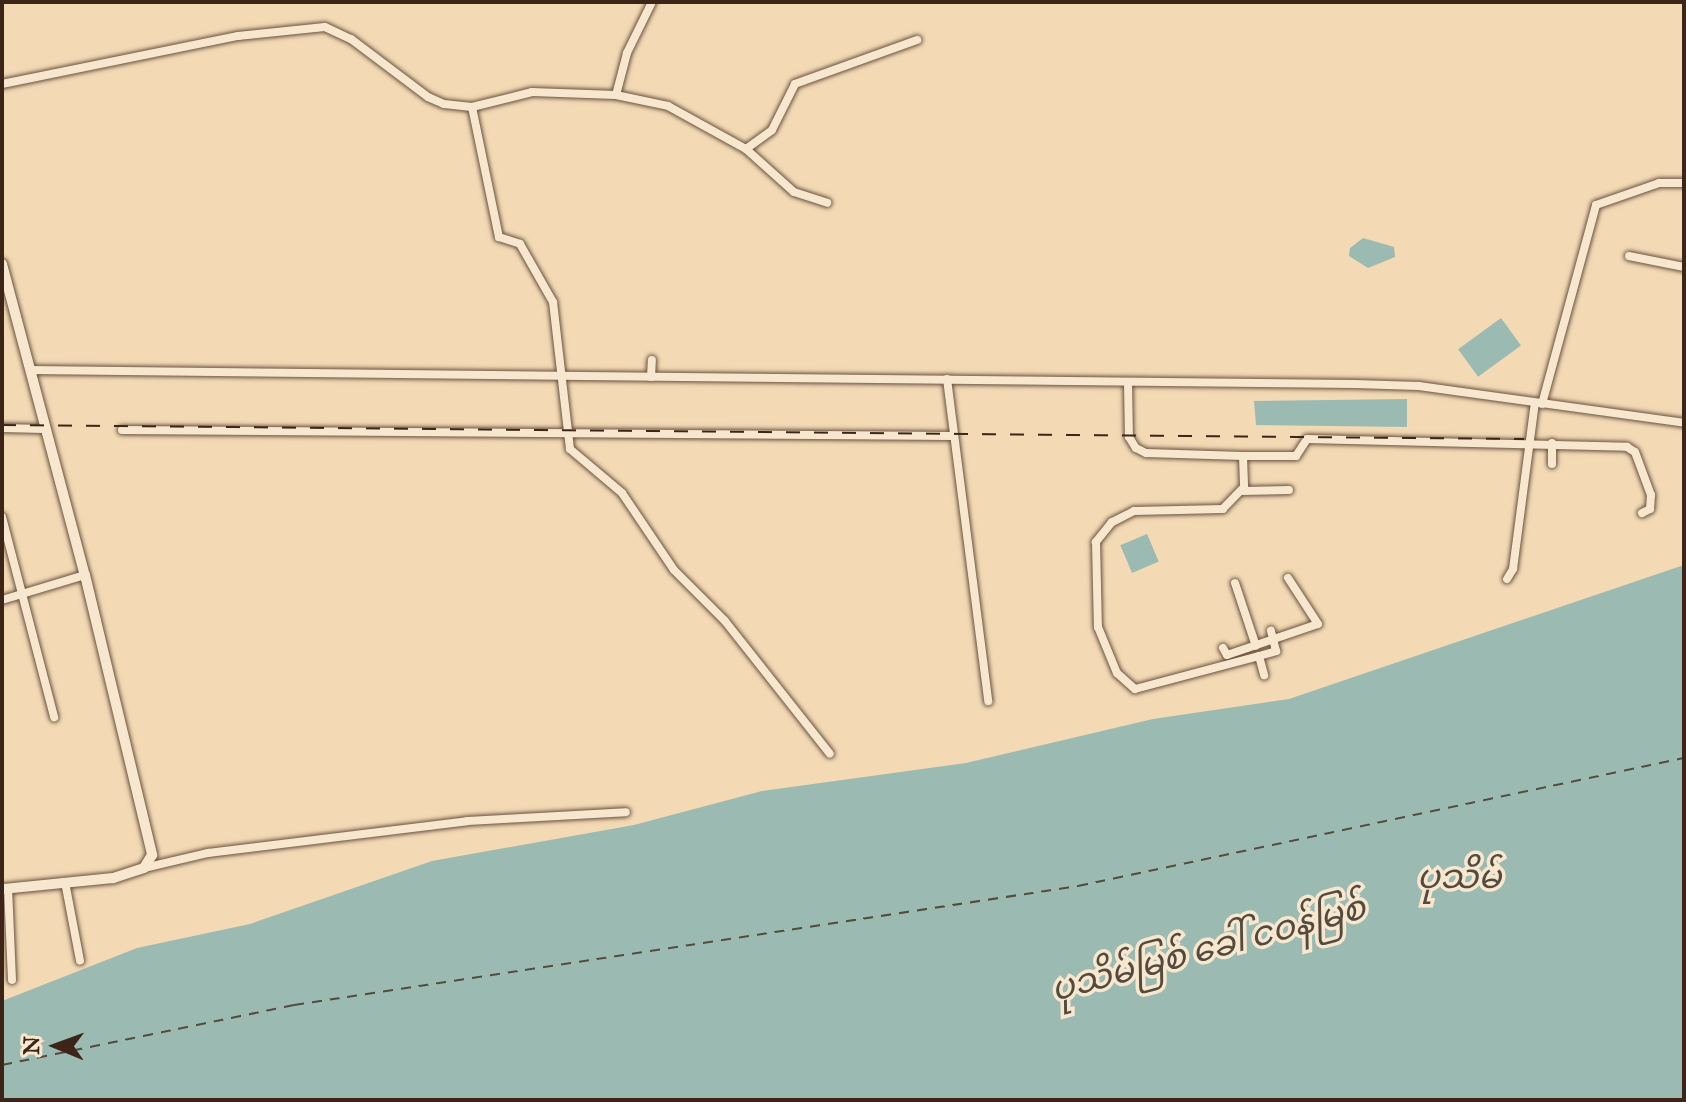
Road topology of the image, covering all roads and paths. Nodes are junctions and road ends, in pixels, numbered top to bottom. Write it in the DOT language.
graph roads {
  1 [pos="652,2"];
  2 [pos="917,40"];
  3 [pos="2,84"];
  4 [pos="616,95"];
  5 [pos="472,107"];
  6 [pos="746,149"];
  7 [pos="1684,183"];
  8 [pos="827,203"];
  9 [pos="1629,256"];
  10 [pos="2,264"];
  11 [pos="1684,267"];
  12 [pos="652,360"];
  13 [pos="30,370"];
  14 [pos="565,375"];
  15 [pos="651,377"];
  16 [pos="947,379"];
  17 [pos="1128,382"];
  18 [pos="1538,403"];
  19 [pos="1684,423"];
  20 [pos="2,428"];
  21 [pos="44,429"];
  22 [pos="122,430"];
  23 [pos="568,432"];
  24 [pos="953,436"];
  25 [pos="1529,442"];
  26 [pos="1552,443"];
  27 [pos="1243,456"];
  28 [pos="1552,464"];
  29 [pos="1289,490"];
  30 [pos="1243,491"];
  31 [pos="1642,513"];
  32 [pos="2,517"];
  33 [pos="85,575"];
  34 [pos="1288,578"];
  35 [pos="1507,579"];
  36 [pos="1235,583"];
  37 [pos="23,595"];
  38 [pos="2,600"];
  39 [pos="1318,604"];
  40 [pos="1310,610"];
  41 [pos="1272,635"];
  42 [pos="1256,646"];
  43 [pos="1223,648"];
  44 [pos="1259,656"];
  45 [pos="1264,675"];
  46 [pos="988,701"];
  47 [pos="54,717"];
  48 [pos="830,754"];
  49 [pos="626,812"];
  50 [pos="144,868"];
  51 [pos="65,882"];
  52 [pos="5,889"];
  53 [pos="80,961"];
  54 [pos="12,980"];
  1 -- 4 [label="street"];
  2 -- 6 [label="street"];
  3 -- 5 [label="street"];
  4 -- 5 [label="street"];
  4 -- 6 [label="street"];
  5 -- 14 [label="street"];
  6 -- 8 [label="street"];
  7 -- 18 [label="street"];
  9 -- 11 [label="street"];
  10 -- 13 [label="street"];
  12 -- 15 [label="street"];
  13 -- 14 [label="street"];
  13 -- 21 [label="street"];
  14 -- 15 [label="street"];
  14 -- 23 [label="street"];
  15 -- 16 [label="street"];
  16 -- 17 [label="street"];
  16 -- 24 [label="street"];
  17 -- 18 [label="street"];
  17 -- 27 [label="street"];
  18 -- 19 [label="street"];
  18 -- 25 [label="street"];
  20 -- 21 [label="street"];
  21 -- 33 [label="street"];
  22 -- 23 [label="street"];
  23 -- 24 [label="street"];
  23 -- 48 [label="street"];
  24 -- 46 [label="street"];
  25 -- 26 [label="street"];
  25 -- 27 [label="street"];
  25 -- 35 [label="street"];
  26 -- 28 [label="street"];
  26 -- 31 [label="street"];
  27 -- 30 [label="street"];
  29 -- 30 [label="street"];
  30 -- 44 [label="street"];
  32 -- 37 [label="street"];
  33 -- 37 [label="street"];
  33 -- 50 [label="street"];
  34 -- 40 [label="street"];
  36 -- 42 [label="street"];
  37 -- 38 [label="street"];
  37 -- 47 [label="street"];
  39 -- 40 [label="street"];
  40 -- 41 [label="street"];
  41 -- 42 [label="street"];
  41 -- 44 [label="street"];
  42 -- 43 [label="street"];
  44 -- 45 [label="street"];
  49 -- 50 [label="street"];
  50 -- 51 [label="street"];
  51 -- 52 [label="street"];
  51 -- 53 [label="street"];
  52 -- 54 [label="street"];
}
